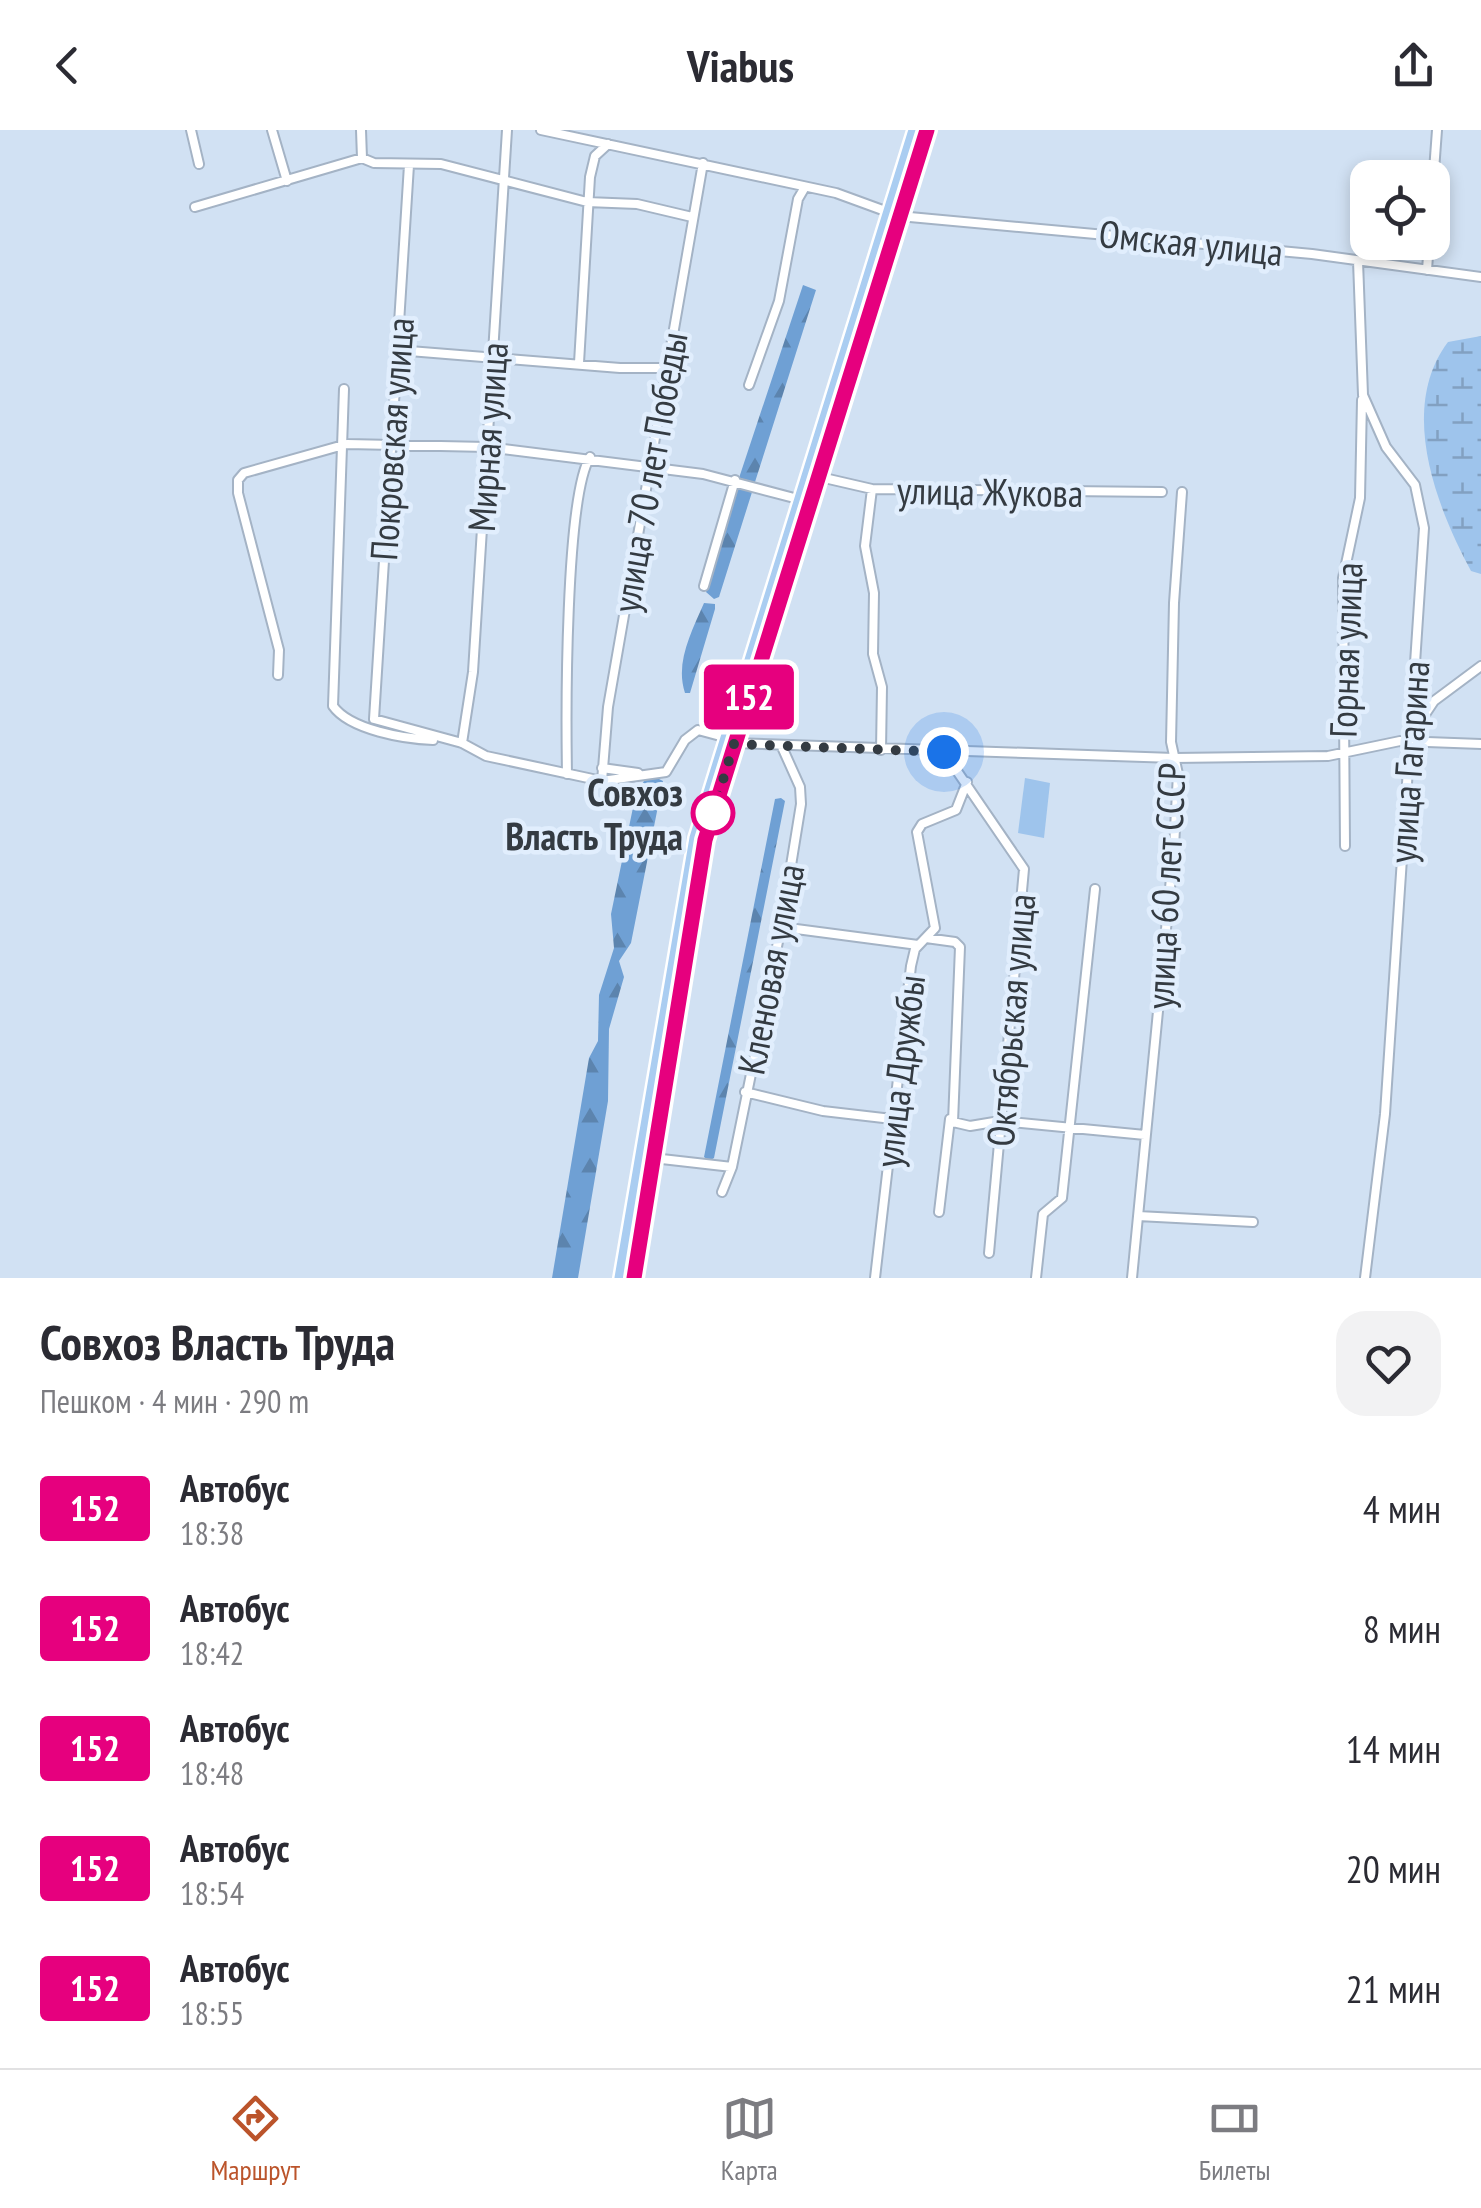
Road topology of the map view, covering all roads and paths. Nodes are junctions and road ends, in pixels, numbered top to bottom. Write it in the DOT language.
graph roads {
  1 [pos="191,130"];
  2 [pos="272,130"];
  3 [pos="361,130"];
  4 [pos="507,130"];
  5 [pos="541,130"];
  6 [pos="914,130"];
  7 [pos="927,130"];
  8 [pos="1437,130"];
  9 [pos="609,144"];
  10 [pos="362,158"];
  11 [pos="1435,160"];
  12 [pos="199,164"];
  13 [pos="703,164"];
  14 [pos="409,165"];
  15 [pos="287,181"];
  16 [pos="503,181"];
  17 [pos="806,187"];
  18 [pos="588,202"];
  19 [pos="195,207"];
  20 [pos="893,214"];
  21 [pos="692,217"];
  22 [pos="1428,260"];
  23 [pos="1358,261"];
  24 [pos="1427,270"];
  25 [pos="1481,277"];
  26 [pos="397,350"];
  27 [pos="493,356"];
  28 [pos="579,362"];
  29 [pos="667,368"];
  30 [pos="750,385"];
  31 [pos="344,388"];
  32 [pos="1363,395"];
  33 [pos="342,445"];
  34 [pos="392,446"];
  35 [pos="486,447"];
  36 [pos="590,457"];
  37 [pos="650,466"];
  38 [pos="820,477"];
  39 [pos="735,480"];
  40 [pos="872,490"];
  41 [pos="1162,492"];
  42 [pos="1182,492"];
  43 [pos="798,498"];
  44 [pos="704,586"];
  45 [pos="1481,666"];
  46 [pos="278,675"];
  47 [pos="448,740"];
  48 [pos="727,740"];
  49 [pos="1408,741"];
  50 [pos="462,743"];
  51 [pos="1481,744"];
  52 [pos="782,747"];
  53 [pos="881,750"];
  54 [pos="944,752"];
  55 [pos="1341,753"];
  56 [pos="1328,756"];
  57 [pos="1174,758"];
  58 [pos="602,768"];
  59 [pos="1344,772"];
  60 [pos="642,773"];
  61 [pos="568,774"];
  62 [pos="602,781"];
  63 [pos="967,782"];
  64 [pos="1345,846"];
  65 [pos="1095,889"];
  66 [pos="781,927"];
  67 [pos="926,938"];
  68 [pos="918,945"];
  69 [pos="745,1092"];
  70 [pos="950,1119"];
  71 [pos="892,1120"];
  72 [pos="1000,1121"];
  73 [pos="1071,1128"];
  74 [pos="1145,1135"];
  75 [pos="653,1158"];
  76 [pos="732,1166"];
  77 [pos="722,1192"];
  78 [pos="939,1212"];
  79 [pos="1138,1216"];
  80 [pos="1253,1222"];
  81 [pos="988,1253"];
  82 [pos="620,1278"];
  83 [pos="634,1278"];
  84 [pos="875,1278"];
  85 [pos="1036,1278"];
  86 [pos="1132,1278"];
  87 [pos="1365,1278"];
  1 -- 12 [label="street"];
  2 -- 15 [label="street"];
  3 -- 10 [label="street"];
  4 -- 16 [label="street, Мирная улица"];
  5 -- 9 [label="street, Омская улица"];
  6 -- 20 [label="main road"];
  7 -- 20 [label="main road"];
  8 -- 11 [label="street"];
  9 -- 13 [label="street, Омская улица"];
  9 -- 18 [label="street"];
  10 -- 14 [label="street"];
  10 -- 15 [label="street"];
  13 -- 17 [label="street, Омская улица"];
  13 -- 21 [label="street, улица 70 лет Победы"];
  14 -- 16 [label="street"];
  14 -- 26 [label="street, Покровская улица"];
  15 -- 19 [label="street"];
  16 -- 18 [label="street"];
  16 -- 27 [label="street, Мирная улица"];
  17 -- 20 [label="street, Омская улица"];
  17 -- 30 [label="street"];
  18 -- 21 [label="street"];
  18 -- 28 [label="street"];
  20 -- 23 [label="street, Омская улица"];
  20 -- 38 [label="main road"];
  20 -- 43 [label="main road"];
  21 -- 29 [label="street, улица 70 лет Победы"];
  22 -- 24 [label="street"];
  23 -- 24 [label="street, Омская улица"];
  23 -- 32 [label="street, улица Гагарина"];
  24 -- 25 [label="street, Омская улица"];
  26 -- 27 [label="street"];
  26 -- 34 [label="street, Покровская улица"];
  27 -- 28 [label="street"];
  27 -- 35 [label="street, Мирная улица"];
  28 -- 29 [label="street"];
  29 -- 37 [label="street, улица 70 лет Победы"];
  31 -- 33 [label="street"];
  32 -- 49 [label="street, улица Гагарина"];
  32 -- 55 [label="street, Горная улица"];
  33 -- 34 [label="street"];
  33 -- 46 [label="street"];
  33 -- 47 [label="street"];
  34 -- 35 [label="street"];
  34 -- 47 [label="street, Покровская улица"];
  35 -- 36 [label="street"];
  35 -- 50 [label="street, Мирная улица"];
  36 -- 37 [label="street"];
  36 -- 61 [label="street"];
  37 -- 39 [label="street"];
  37 -- 58 [label="street, улица 70 лет Победы"];
  38 -- 40 [label="street, улица Жукова"];
  38 -- 48 [label="main road"];
  39 -- 43 [label="street"];
  39 -- 44 [label="street"];
  40 -- 41 [label="street, улица Жукова"];
  40 -- 53 [label="street"];
  42 -- 57 [label="street, улица 60 лет СССР"];
  43 -- 48 [label="main road"];
  45 -- 49 [label="street"];
  47 -- 50 [label="street"];
  48 -- 52 [label="street"];
  48 -- 60 [label="street"];
  48 -- 75 [label="main road"];
  48 -- 82 [label="main road"];
  49 -- 51 [label="street"];
  49 -- 55 [label="street"];
  49 -- 87 [label="street, улица Гагарина"];
  50 -- 61 [label="street"];
  52 -- 53 [label="street"];
  52 -- 66 [label="street, Кленовая улица"];
  53 -- 54 [label="street"];
  54 -- 57 [label="street"];
  54 -- 63 [label="street, Октябрьская улица"];
  55 -- 56 [label="street"];
  55 -- 59 [label="street, Горная улица"];
  56 -- 57 [label="street"];
  56 -- 59 [label="street"];
  57 -- 74 [label="street, улица 60 лет СССР"];
  58 -- 60 [label="street"];
  58 -- 62 [label="street, улица 70 лет Победы"];
  59 -- 64 [label="street, Горная улица"];
  60 -- 62 [label="street"];
  61 -- 62 [label="street"];
  63 -- 67 [label="street, улица Дружбы"];
  63 -- 72 [label="street, Октябрьская улица"];
  65 -- 73 [label="street"];
  66 -- 68 [label="street"];
  66 -- 69 [label="street, Кленовая улица"];
  67 -- 68 [label="street, улица Дружбы"];
  67 -- 70 [label="street"];
  68 -- 71 [label="street, улица Дружбы"];
  69 -- 71 [label="street"];
  69 -- 76 [label="street, Кленовая улица"];
  70 -- 72 [label="street"];
  70 -- 78 [label="street"];
  71 -- 84 [label="street, улица Дружбы"];
  72 -- 73 [label="street"];
  72 -- 81 [label="street, Октябрьская улица"];
  73 -- 74 [label="street"];
  73 -- 85 [label="street"];
  74 -- 79 [label="street, улица 60 лет СССР"];
  75 -- 76 [label="street"];
  75 -- 83 [label="main road"];
  76 -- 77 [label="street, Кленовая улица"];
  79 -- 80 [label="street"];
  79 -- 86 [label="street, улица 60 лет СССР"];
}
